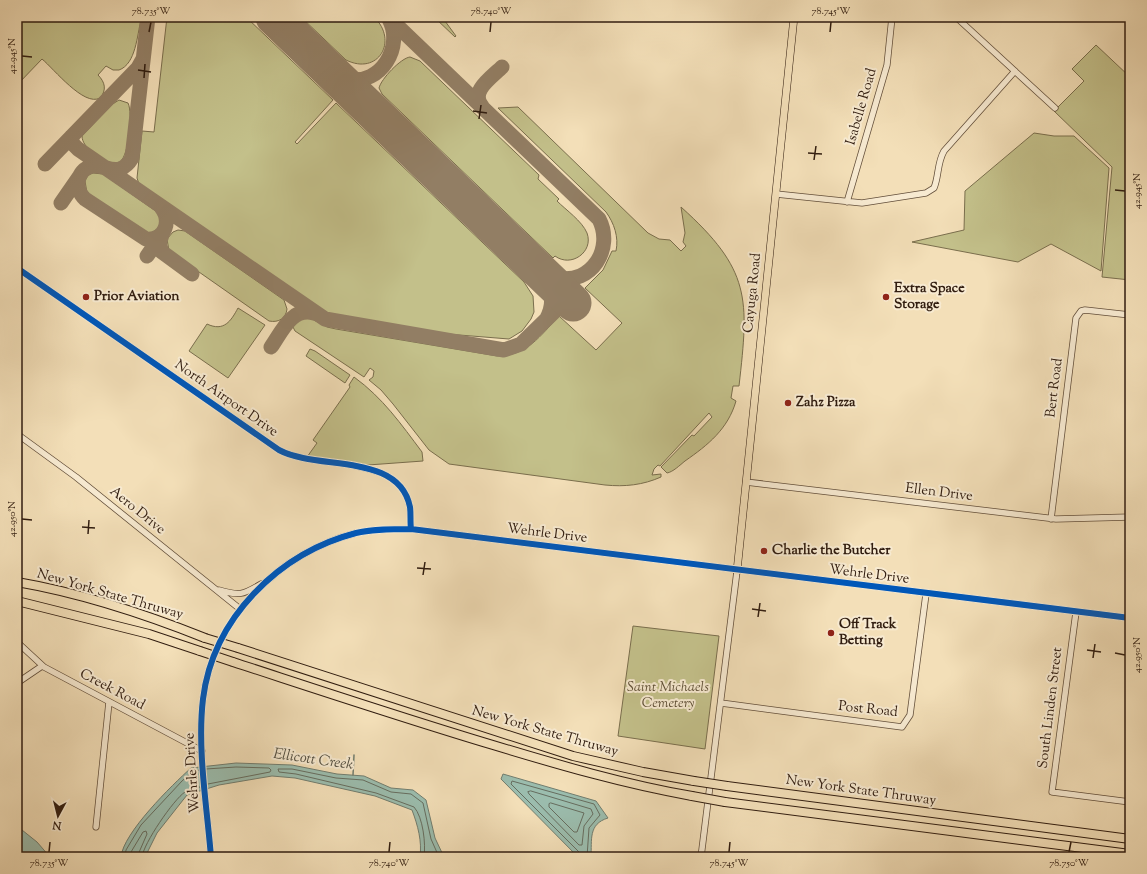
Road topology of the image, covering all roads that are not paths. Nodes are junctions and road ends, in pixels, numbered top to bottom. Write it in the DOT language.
graph roads {
  1 [pos="794,17"];
  2 [pos="892,17"];
  3 [pos="956,17"];
  4 [pos="1126,17"];
  5 [pos="1130,21"];
  6 [pos="1015,71"];
  7 [pos="1055,108"];
  8 [pos="776,194"];
  9 [pos="847,202"];
  10 [pos="17,268"];
  11 [pos="1130,315"];
  12 [pos="17,434"];
  13 [pos="746,482"];
  14 [pos="1130,517"];
  15 [pos="1051,518"];
  16 [pos="411,529"];
  17 [pos="737,571"];
  18 [pos="269,579"];
  19 [pos="17,582"];
  20 [pos="216,589"];
  21 [pos="926,594"];
  22 [pos="17,601"];
  23 [pos="240,609"];
  24 [pos="1076,612"];
  25 [pos="1130,618"];
  26 [pos="17,642"];
  27 [pos="42,666"];
  28 [pos="17,683"];
  29 [pos="109,702"];
  30 [pos="721,704"];
  31 [pos="202,751"];
  32 [pos="1130,802"];
  33 [pos="96,827"];
  34 [pos="1130,839"];
  35 [pos="1130,854"];
  36 [pos="211,857"];
  37 [pos="701,857"];
  1 -- 8 [label="main road, Cayuga Road"];
  2 -- 9 [label="street, Isabelle Road"];
  3 -- 6 [label="street"];
  4 -- 5 [label="street"];
  6 -- 7 [label="street"];
  6 -- 9 [label="street"];
  8 -- 9 [label="street"];
  8 -- 13 [label="main road, Cayuga Road"];
  10 -- 16 [label="street, North Airport Drive"];
  11 -- 15 [label="street, Bert Road"];
  12 -- 20 [label="street, Aero Drive"];
  13 -- 15 [label="street, Ellen Drive"];
  13 -- 17 [label="main road, Cayuga Road"];
  14 -- 15 [label="street, Ellen Drive"];
  16 -- 17 [label="street, Wehrle Drive"];
  16 -- 18 [label="street, Wehrle Drive"];
  17 -- 21 [label="street, Wehrle Drive"];
  17 -- 30 [label="street"];
  18 -- 20 [label="street"];
  18 -- 23 [label="street, Wehrle Drive"];
  19 -- 34 [label="highway, New York State Thruway, bridge"];
  20 -- 23 [label="street, Aero Drive"];
  21 -- 24 [label="street, Wehrle Drive"];
  21 -- 30 [label="street, Post Road"];
  22 -- 35 [label="highway, New York State Thruway, bridge"];
  23 -- 31 [label="street, Wehrle Drive"];
  24 -- 25 [label="street, Wehrle Drive"];
  24 -- 32 [label="street, South Linden Street"];
  26 -- 27 [label="street, Creek Road"];
  27 -- 28 [label="street"];
  27 -- 29 [label="street, Creek Road"];
  29 -- 31 [label="street, Creek Road"];
  29 -- 33 [label="street"];
  30 -- 37 [label="street"];
  31 -- 36 [label="street, Wehrle Drive"];
}
